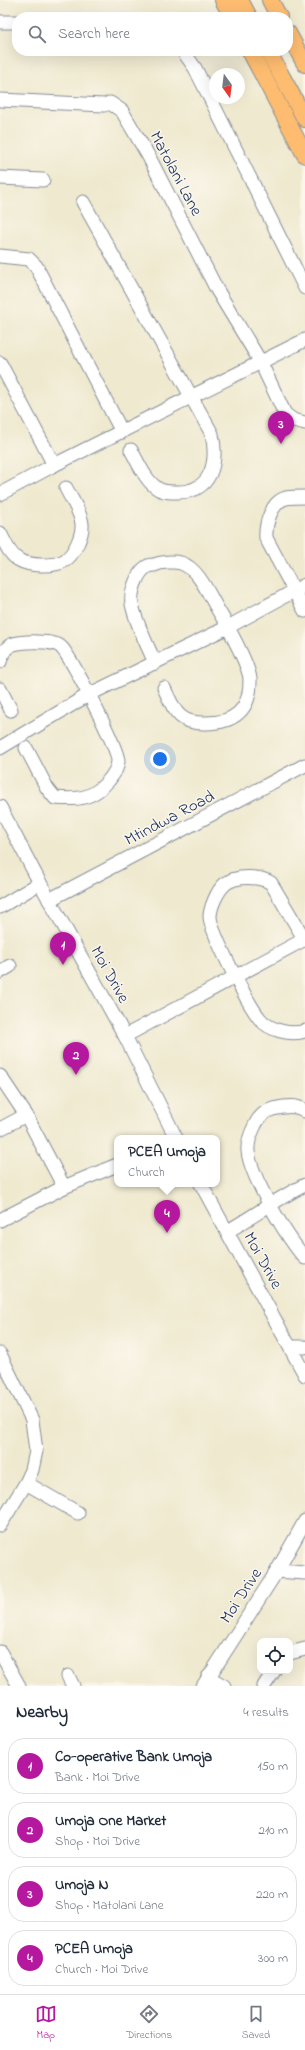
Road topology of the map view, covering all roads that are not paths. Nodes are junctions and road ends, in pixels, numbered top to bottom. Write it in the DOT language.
graph roads {
  1 [pos="223,0"];
  2 [pos="240,0"];
  3 [pos="270,0"];
  4 [pos="229,12"];
  5 [pos="246,12"];
  6 [pos="276,12"];
  7 [pos="0,22"];
  8 [pos="12,22"];
  9 [pos="293,42"];
  10 [pos="186,56"];
  11 [pos="253,56"];
  12 [pos="271,56"];
  13 [pos="305,64"];
  14 [pos="0,100"];
  15 [pos="305,119"];
  16 [pos="305,155"];
  17 [pos="0,178"];
  18 [pos="43,180"];
  19 [pos="83,202"];
  20 [pos="0,256"];
  21 [pos="305,288"];
  22 [pos="305,340"];
  23 [pos="260,361"];
  24 [pos="0,363"];
  25 [pos="191,397"];
  26 [pos="305,423"];
  27 [pos="122,432"];
  28 [pos="131,450"];
  29 [pos="54,465"];
  30 [pos="66,488"];
  31 [pos="0,494"];
  32 [pos="305,497"];
  33 [pos="0,533"];
  34 [pos="300,588"];
  35 [pos="305,611"];
  36 [pos="228,626"];
  37 [pos="0,662"];
  38 [pos="155,663"];
  39 [pos="164,688"];
  40 [pos="0,689"];
  41 [pos="88,695"];
  42 [pos="11,710"];
  43 [pos="0,748"];
  44 [pos="26,748"];
  45 [pos="305,765"];
  46 [pos="0,807"];
  47 [pos="40,883"];
  48 [pos="50,900"];
  49 [pos="0,907"];
  50 [pos="305,939"];
  51 [pos="235,976"];
  52 [pos="305,1031"];
  53 [pos="125,1036"];
  54 [pos="0,1076"];
  55 [pos="305,1111"];
  56 [pos="26,1115"];
  57 [pos="0,1128"];
  58 [pos="174,1135"];
  59 [pos="114,1166"];
  60 [pos="305,1185"];
  61 [pos="64,1187"];
  62 [pos="204,1187"];
  63 [pos="270,1206"];
  64 [pos="0,1220"];
  65 [pos="228,1231"];
  66 [pos="305,1258"];
  67 [pos="305,1346"];
  68 [pos="291,1347"];
  69 [pos="0,1354"];
  70 [pos="305,1375"];
  71 [pos="26,1483"];
  72 [pos="78,1513"];
  73 [pos="305,1521"];
  74 [pos="0,1525"];
  75 [pos="277,1571"];
  76 [pos="305,1573"];
  77 [pos="305,1649"];
  78 [pos="0,1652"];
  79 [pos="293,1652"];
  80 [pos="272,1674"];
  81 [pos="206,1682"];
  82 [pos="18,1686"];
  83 [pos="224,1686"];
  84 [pos="264,1686"];
  1 -- 4 [label="main road"];
  2 -- 5 [label="main road"];
  3 -- 6 [label="main road"];
  7 -- 8 [label="street"];
  9 -- 13 [label="main road"];
  10 -- 21 [label="street"];
  11 -- 16 [label="main road"];
  12 -- 15 [label="main road"];
  14 -- 23 [label="street, Matolani Lane"];
  17 -- 18 [label="street"];
  19 -- 25 [label="street"];
  20 -- 27 [label="street"];
  22 -- 23 [label="street"];
  23 -- 25 [label="street"];
  23 -- 26 [label="street, Matolani Lane"];
  24 -- 29 [label="street"];
  25 -- 27 [label="street"];
  25 -- 28 [label="street"];
  27 -- 29 [label="street"];
  29 -- 31 [label="street"];
  30 -- 33 [label="street"];
  32 -- 34 [label="street"];
  34 -- 35 [label="street"];
  34 -- 36 [label="street"];
  36 -- 38 [label="street"];
  36 -- 38 [label="street"];
  36 -- 39 [label="street"];
  37 -- 41 [label="street"];
  38 -- 41 [label="street"];
  40 -- 42 [label="street"];
  41 -- 43 [label="street"];
  41 -- 44 [label="street"];
  45 -- 48 [label="street, Mtindwa Road"];
  46 -- 47 [label="street, Moi Drive"];
  47 -- 48 [label="street, Moi Drive"];
  47 -- 49 [label="street"];
  48 -- 53 [label="street, Moi Drive"];
  50 -- 51 [label="street"];
  50 -- 51 [label="street"];
  51 -- 52 [label="street"];
  51 -- 53 [label="street"];
  53 -- 58 [label="street, Moi Drive"];
  54 -- 56 [label="street"];
  55 -- 63 [label="street"];
  56 -- 57 [label="street"];
  56 -- 61 [label="street"];
  59 -- 61 [label="street"];
  60 -- 63 [label="street"];
  61 -- 64 [label="street"];
  62 -- 65 [label="street, Moi Drive"];
  63 -- 65 [label="street"];
  63 -- 66 [label="street"];
  65 -- 68 [label="street, Moi Drive"];
  67 -- 68 [label="street"];
  68 -- 70 [label="street, Moi Drive"];
  69 -- 71 [label="street"];
  71 -- 72 [label="street"];
  71 -- 74 [label="street"];
  73 -- 75 [label="street, Moi Drive"];
  75 -- 76 [label="street"];
  75 -- 81 [label="street, Moi Drive"];
  77 -- 79 [label="street"];
  78 -- 82 [label="street"];
  80 -- 84 [label="street"];
  81 -- 83 [label="street"];
}
